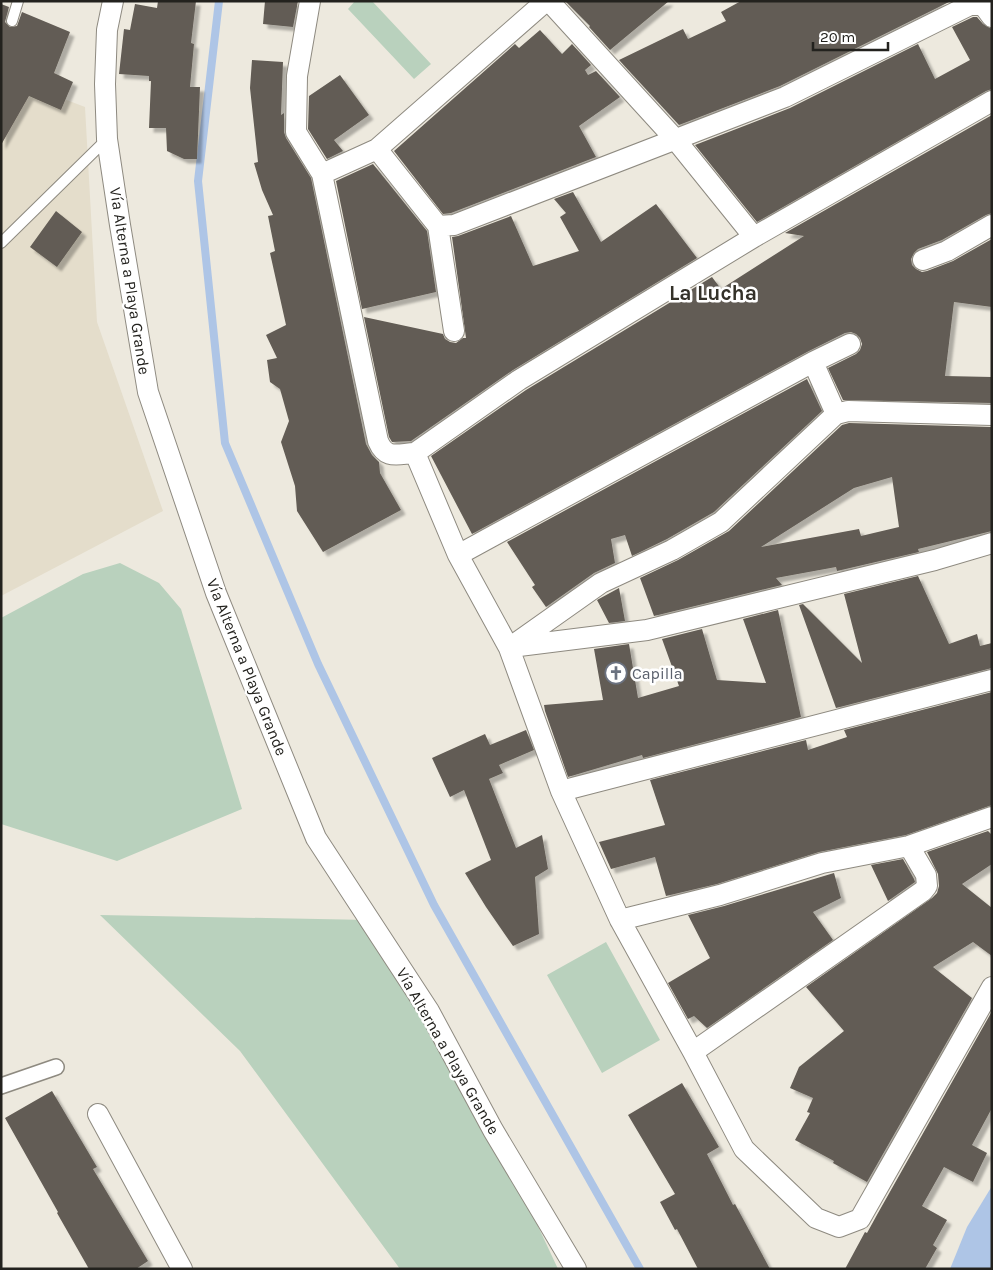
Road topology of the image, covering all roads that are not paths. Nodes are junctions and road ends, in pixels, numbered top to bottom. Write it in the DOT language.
graph roads {
  1 [pos="18,1"];
  2 [pos="113,1"];
  3 [pos="310,1"];
  4 [pos="547,1"];
  5 [pos="992,17"];
  6 [pos="12,21"];
  7 [pos="992,101"];
  8 [pos="107,139"];
  9 [pos="675,139"];
  10 [pos="377,149"];
  11 [pos="322,174"];
  12 [pos="992,225"];
  13 [pos="438,226"];
  14 [pos="754,237"];
  15 [pos="1,243"];
  16 [pos="923,260"];
  17 [pos="454,331"];
  18 [pos="850,344"];
  19 [pos="813,362"];
  20 [pos="836,414"];
  21 [pos="992,415"];
  22 [pos="415,452"];
  23 [pos="992,543"];
  24 [pos="458,555"];
  25 [pos="509,648"];
  26 [pos="992,680"];
  27 [pos="561,791"];
  28 [pos="992,817"];
  29 [pos="909,846"];
  30 [pos="620,920"];
  31 [pos="992,987"];
  32 [pos="693,1052"];
  33 [pos="56,1067"];
  34 [pos="1,1086"];
  35 [pos="98,1114"];
  36 [pos="182,1269"];
  37 [pos="576,1269"];
  1 -- 6 [label="lane"];
  2 -- 8 [label="street, Vía Alterna a Playa Grande"];
  3 -- 11 [label="street"];
  4 -- 9 [label="street"];
  4 -- 10 [label="street"];
  5 -- 9 [label="street"];
  7 -- 14 [label="street"];
  8 -- 15 [label="lane"];
  8 -- 37 [label="street, Vía Alterna a Playa Grande"];
  9 -- 13 [label="street"];
  9 -- 14 [label="street"];
  10 -- 11 [label="street"];
  10 -- 13 [label="street"];
  11 -- 22 [label="street"];
  12 -- 16 [label="street"];
  13 -- 17 [label="street"];
  14 -- 22 [label="street"];
  18 -- 19 [label="street"];
  19 -- 20 [label="street"];
  19 -- 24 [label="street"];
  20 -- 21 [label="street"];
  20 -- 25 [label="street"];
  22 -- 24 [label="street"];
  23 -- 25 [label="street"];
  24 -- 25 [label="street"];
  25 -- 27 [label="street"];
  26 -- 27 [label="street"];
  27 -- 30 [label="street"];
  28 -- 29 [label="street"];
  29 -- 30 [label="street"];
  29 -- 32 [label="street"];
  30 -- 32 [label="street"];
  31 -- 32 [label="street"];
  33 -- 34 [label="street"];
  35 -- 36 [label="street"];
}
